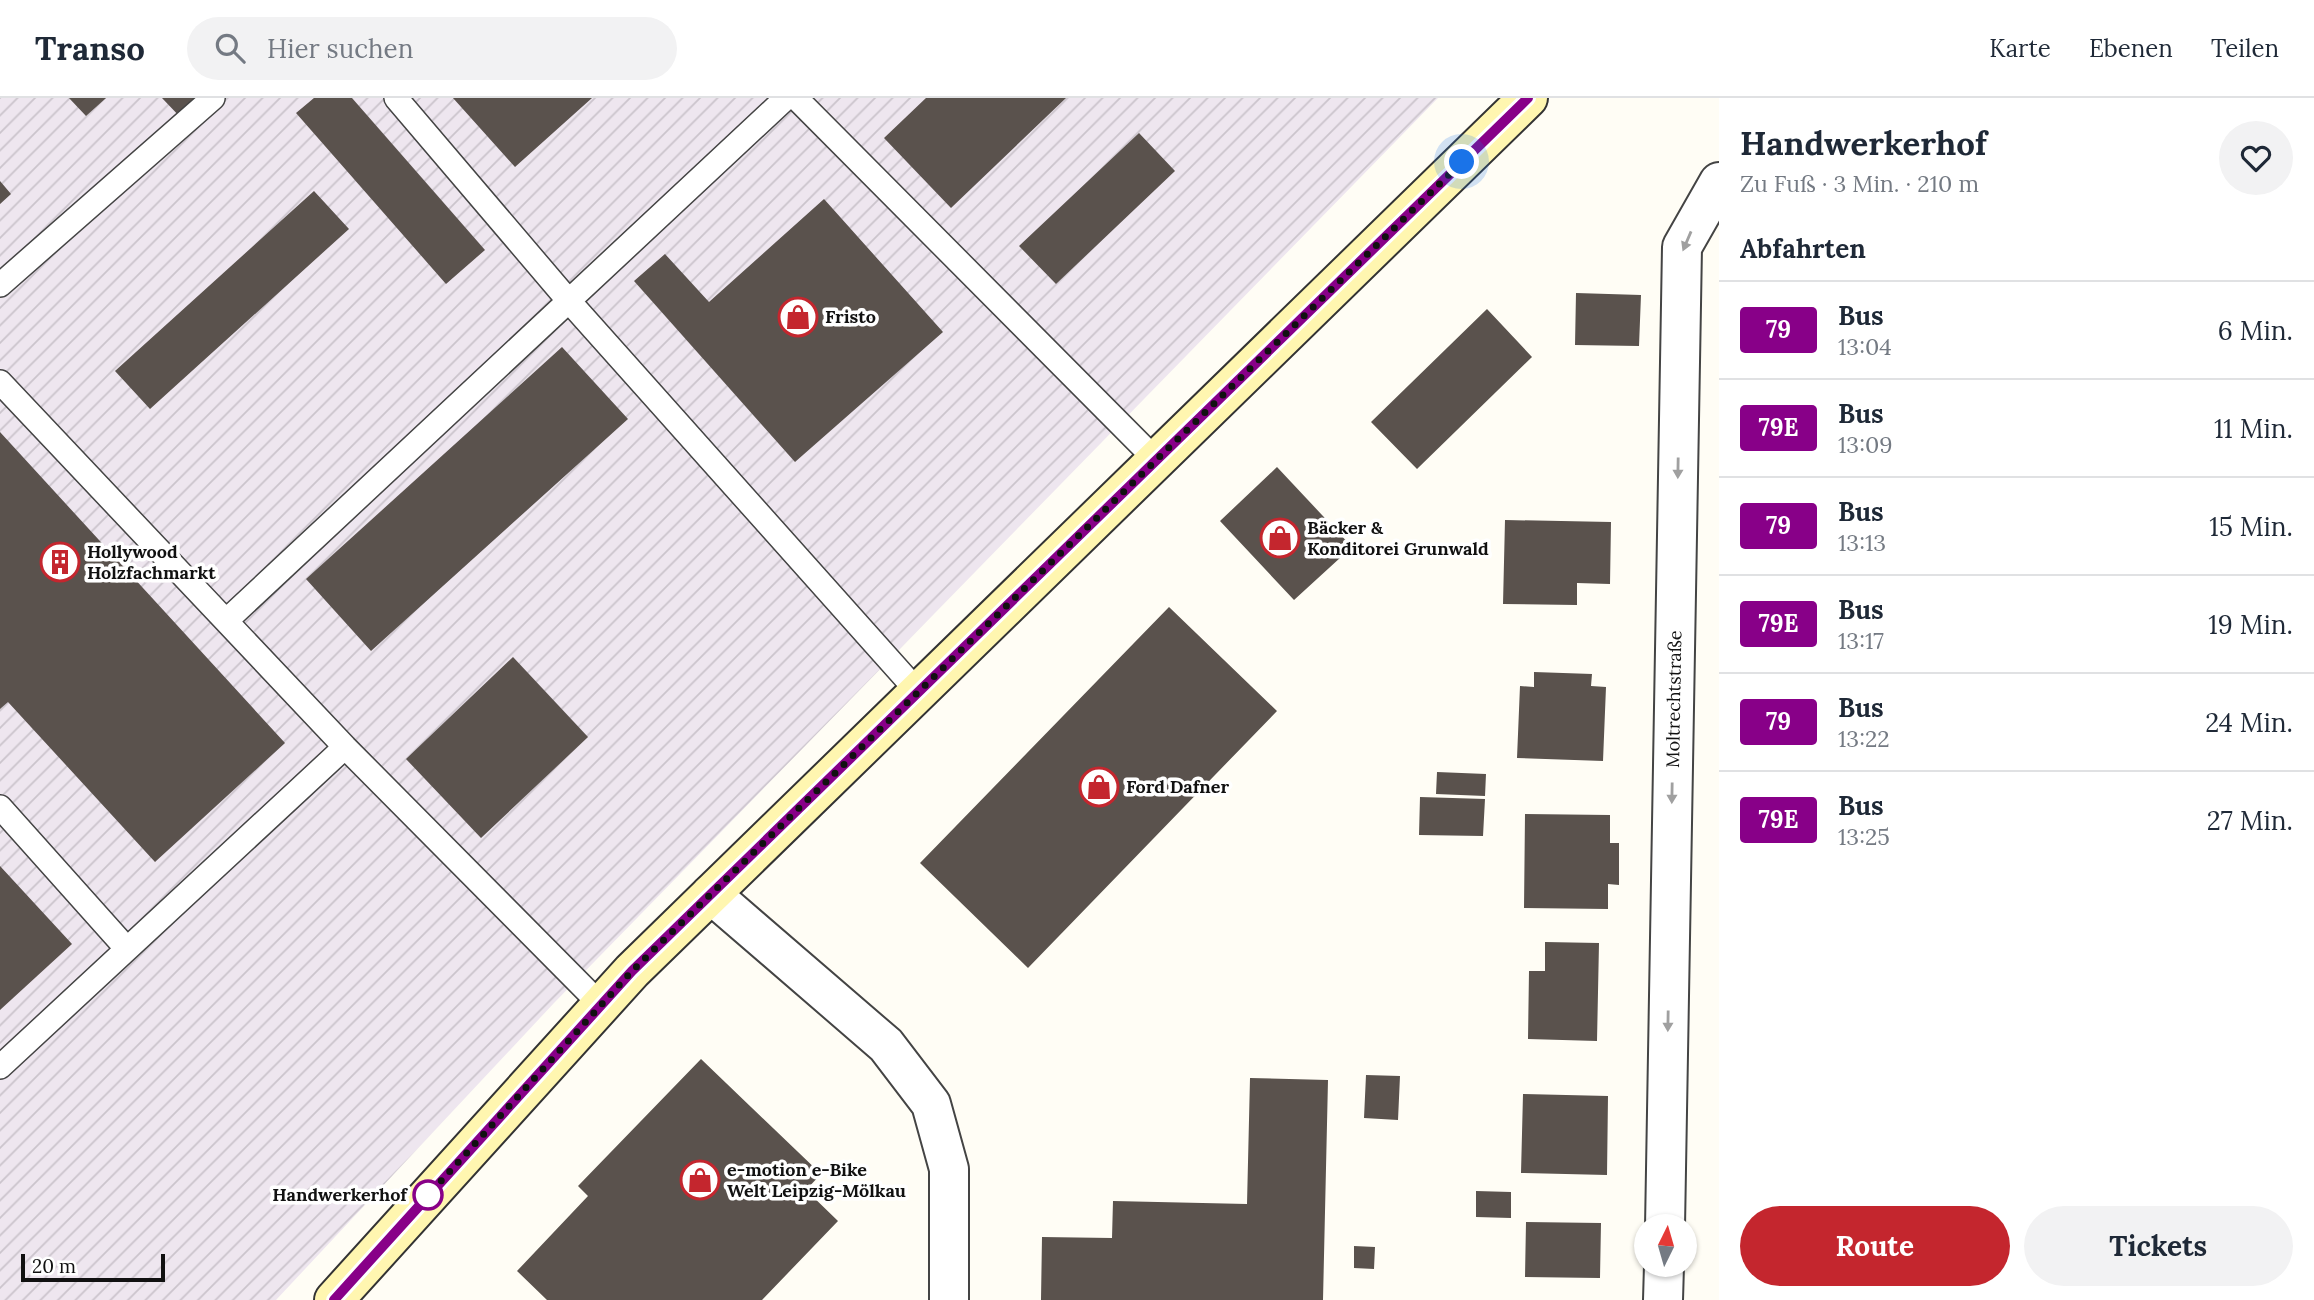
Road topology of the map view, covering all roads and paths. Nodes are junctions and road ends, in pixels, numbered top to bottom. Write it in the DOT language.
graph roads {
  1 [pos="213,98"];
  2 [pos="396,98"];
  3 [pos="786,98"];
  4 [pos="796,98"];
  5 [pos="1528,98"];
  6 [pos="1719,182"];
  7 [pos="0,285"];
  8 [pos="568,300"];
  9 [pos="0,382"];
  10 [pos="1155,458"];
  11 [pos="226,621"];
  12 [pos="918,692"];
  13 [pos="345,747"];
  14 [pos="0,807"];
  15 [pos="711,894"];
  16 [pos="127,950"];
  17 [pos="601,1005"];
  18 [pos="0,1067"];
  19 [pos="1665,1214"];
  20 [pos="1664,1278"];
  21 [pos="334,1300"];
  22 [pos="949,1300"];
  23 [pos="1663,1300"];
  1 -- 7 [label="lane"];
  2 -- 8 [label="lane"];
  3 -- 8 [label="lane"];
  4 -- 10 [label="lane"];
  5 -- 10 [label="main road"];
  6 -- 19 [label="street, Moltrechtstraße, one-way"];
  8 -- 11 [label="lane"];
  8 -- 12 [label="lane"];
  9 -- 11 [label="lane"];
  10 -- 12 [label="main road"];
  11 -- 13 [label="lane"];
  12 -- 15 [label="main road"];
  13 -- 16 [label="lane"];
  13 -- 17 [label="lane"];
  14 -- 16 [label="lane"];
  15 -- 17 [label="main road"];
  15 -- 22 [label="street"];
  16 -- 18 [label="lane"];
  17 -- 21 [label="main road"];
  20 -- 23 [label="street"];
}
